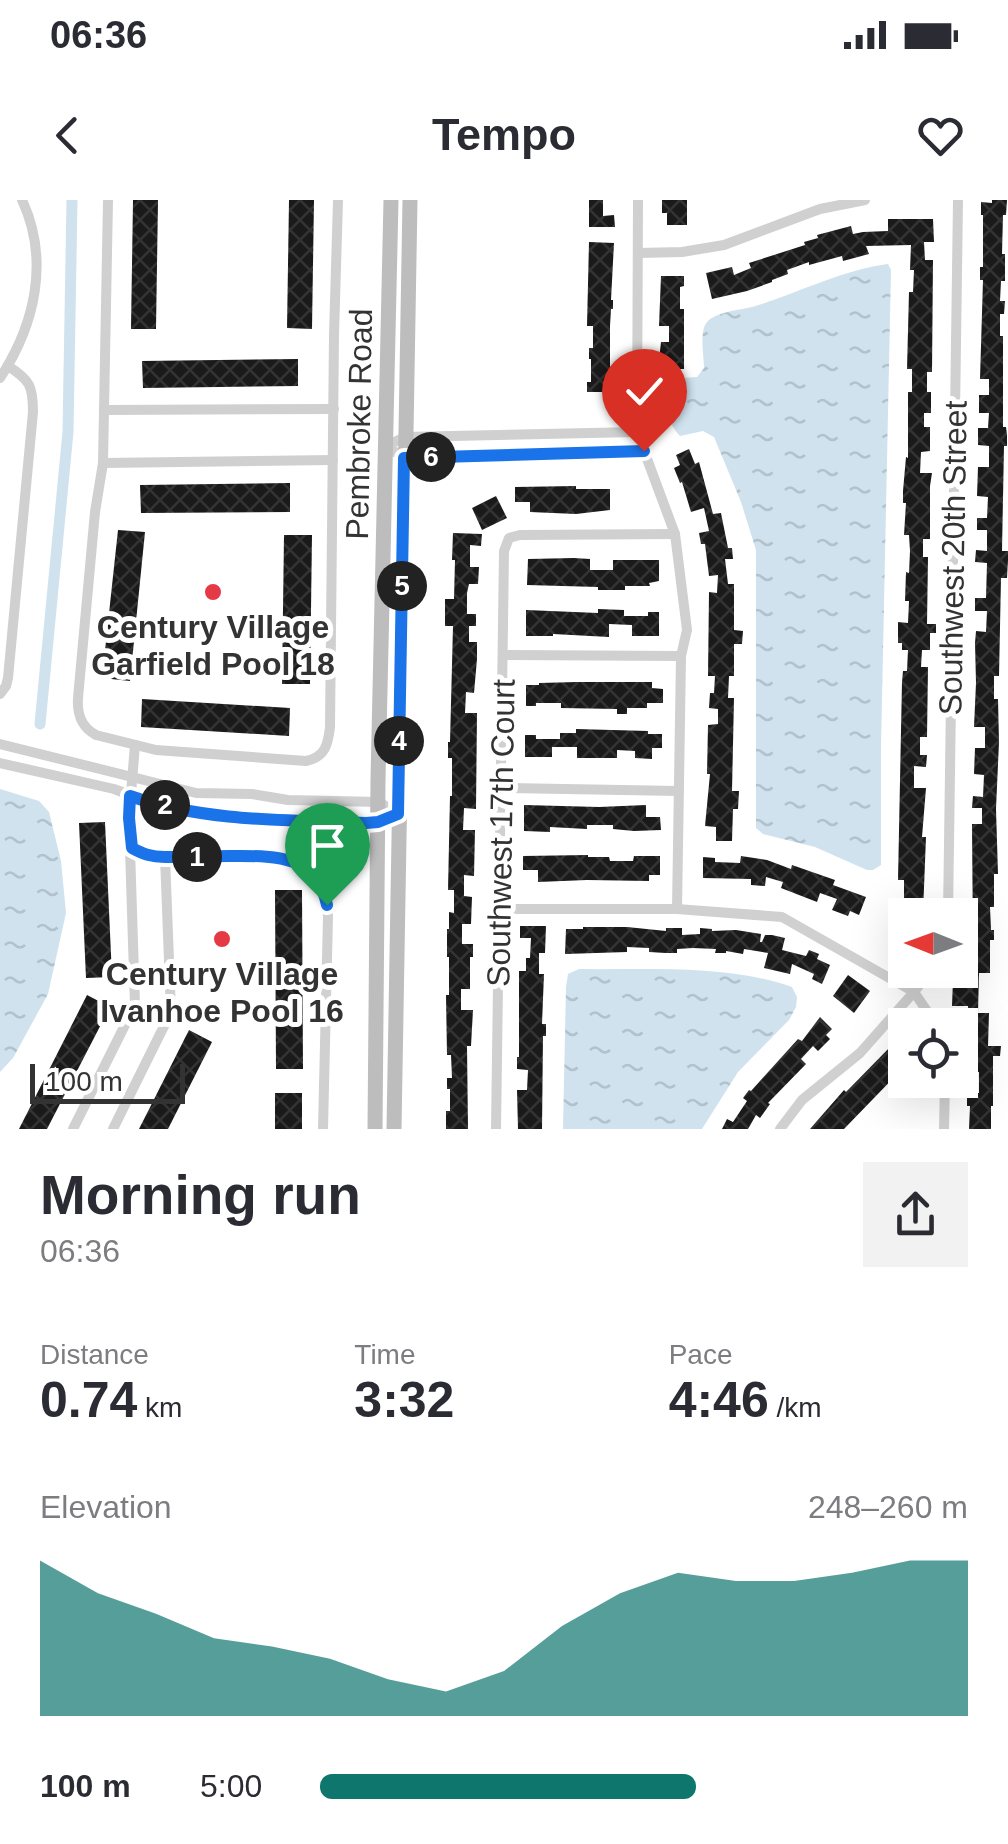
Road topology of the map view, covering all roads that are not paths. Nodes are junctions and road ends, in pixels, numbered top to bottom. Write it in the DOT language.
graph roads {
  1 [pos="22,200"];
  2 [pos="108,200"];
  3 [pos="338,200"];
  4 [pos="390,200"];
  5 [pos="410,200"];
  6 [pos="638,200"];
  7 [pos="865,200"];
  8 [pos="958,200"];
  9 [pos="638,254"];
  10 [pos="8,366"];
  11 [pos="0,378"];
  12 [pos="334,409"];
  13 [pos="104,410"];
  14 [pos="637,432"];
  15 [pos="404,437"];
  16 [pos="386,446"];
  17 [pos="644,451"];
  18 [pos="404,458"];
  19 [pos="333,460"];
  20 [pos="102,462"];
  21 [pos="675,534"];
  22 [pos="504,655"];
  23 [pos="681,656"];
  24 [pos="0,694"];
  25 [pos="0,744"];
  26 [pos="135,745"];
  27 [pos="0,763"];
  28 [pos="131,777"];
  29 [pos="502,788"];
  30 [pos="679,791"];
  31 [pos="207,794"];
  32 [pos="130,796"];
  33 [pos="244,800"];
  34 [pos="288,800"];
  35 [pos="379,802"];
  36 [pos="398,814"];
  37 [pos="243,818"];
  38 [pos="287,820"];
  39 [pos="378,822"];
  40 [pos="132,848"];
  41 [pos="165,857"];
  42 [pos="948,898"];
  43 [pos="500,909"];
  44 [pos="677,909"];
  45 [pos="917,988"];
  46 [pos="914,992"];
  47 [pos="924,1008"];
  48 [pos="945,1098"];
  49 [pos="73,1129"];
  50 [pos="113,1129"];
  51 [pos="324,1129"];
  52 [pos="375,1129"];
  53 [pos="394,1129"];
  54 [pos="496,1129"];
  55 [pos="780,1129"];
  56 [pos="944,1129"];
  1 -- 10 [label="street"];
  2 -- 13 [label="street"];
  3 -- 12 [label="street"];
  4 -- 16 [label="main road, Pembroke Road"];
  5 -- 15 [label="main road, Pembroke Road"];
  6 -- 9 [label="street"];
  7 -- 9 [label="street"];
  8 -- 42 [label="street, Southwest 20th Street"];
  9 -- 14 [label="street"];
  10 -- 11 [label="street"];
  10 -- 24 [label="street"];
  12 -- 13 [label="street"];
  12 -- 19 [label="street"];
  13 -- 20 [label="street"];
  14 -- 15 [label="street"];
  14 -- 17 [label="street"];
  15 -- 16 [label="street"];
  15 -- 18 [label="main road, Pembroke Road"];
  16 -- 18 [label="street"];
  16 -- 35 [label="main road, Pembroke Road"];
  17 -- 18 [label="street"];
  17 -- 21 [label="street"];
  18 -- 36 [label="main road, Pembroke Road"];
  19 -- 20 [label="street"];
  19 -- 26 [label="street"];
  20 -- 26 [label="street"];
  21 -- 22 [label="street, Southwest 17th Court"];
  21 -- 23 [label="street"];
  22 -- 23 [label="street"];
  22 -- 29 [label="street, Southwest 17th Court"];
  23 -- 30 [label="street"];
  25 -- 28 [label="street"];
  26 -- 28 [label="street"];
  27 -- 32 [label="street"];
  28 -- 31 [label="street"];
  28 -- 32 [label="street"];
  29 -- 30 [label="street"];
  29 -- 43 [label="street, Southwest 17th Court"];
  30 -- 44 [label="street"];
  31 -- 33 [label="street"];
  31 -- 34 [label="street"];
  32 -- 37 [label="street"];
  32 -- 40 [label="street"];
  33 -- 34 [label="street"];
  33 -- 37 [label="street"];
  34 -- 35 [label="street"];
  34 -- 38 [label="street"];
  35 -- 36 [label="street"];
  35 -- 39 [label="main road, Pembroke Road"];
  36 -- 39 [label="street"];
  36 -- 53 [label="main road, Pembroke Road"];
  37 -- 38 [label="street"];
  38 -- 39 [label="street"];
  39 -- 52 [label="main road, Pembroke Road"];
  40 -- 41 [label="street"];
  40 -- 49 [label="street"];
  41 -- 50 [label="street"];
  41 -- 51 [label="street"];
  43 -- 44 [label="street"];
  43 -- 54 [label="street, Southwest 17th Court"];
  44 -- 46 [label="street"];
  45 -- 46 [label="street"];
  46 -- 47 [label="street"];
  46 -- 55 [label="street"];
  48 -- 56 [label="street"];
}
